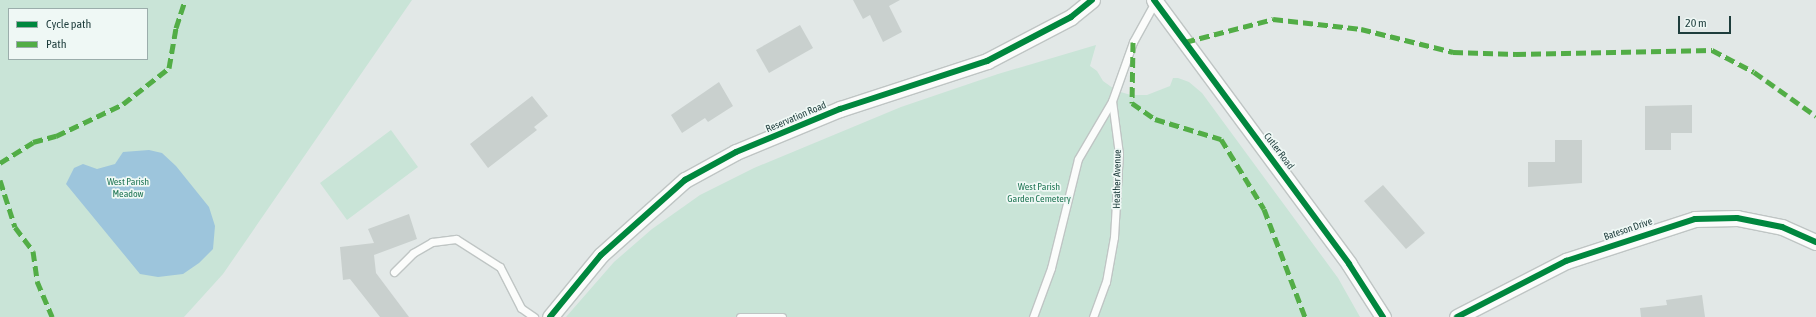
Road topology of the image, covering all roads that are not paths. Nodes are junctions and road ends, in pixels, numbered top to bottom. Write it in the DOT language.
graph roads {
  1 [pos="1092,0"];
  2 [pos="1155,1"];
  3 [pos="1112,101"];
  4 [pos="1816,242"];
  5 [pos="394,272"];
  6 [pos="534,317"];
  7 [pos="550,317"];
  8 [pos="740,317"];
  9 [pos="782,317"];
  10 [pos="1033,317"];
  11 [pos="1093,317"];
  12 [pos="1383,317"];
  13 [pos="1457,317"];
  1 -- 7 [label="street, Reservation Road"];
  2 -- 3 [label="lane"];
  2 -- 12 [label="street, Cutler Road"];
  3 -- 10 [label="lane"];
  3 -- 11 [label="lane, Heather Avenue"];
  4 -- 13 [label="street, Bateson Drive"];
  5 -- 6 [label="lane"];
  8 -- 9 [label="lane"];
}
